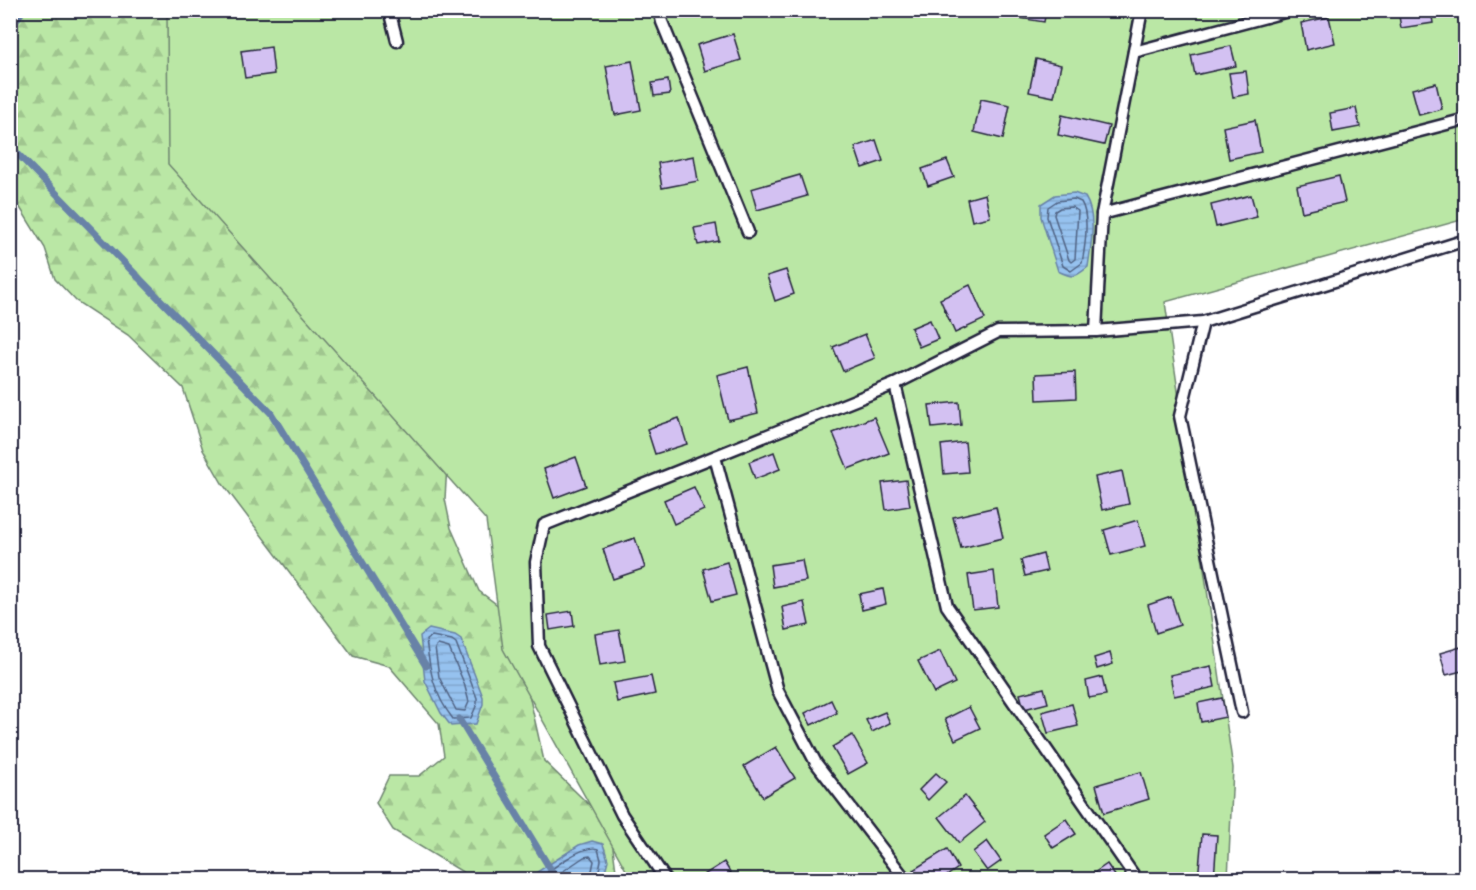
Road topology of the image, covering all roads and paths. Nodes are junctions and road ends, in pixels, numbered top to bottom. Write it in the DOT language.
graph roads {
  1 [pos="389,10"];
  2 [pos="659,10"];
  3 [pos="1142,10"];
  4 [pos="1292,10"];
  5 [pos="397,41"];
  6 [pos="1134,52"];
  7 [pos="1466,119"];
  8 [pos="1102,214"];
  9 [pos="748,232"];
  10 [pos="1466,240"];
  11 [pos="1203,322"];
  12 [pos="1096,331"];
  13 [pos="895,384"];
  14 [pos="715,457"];
  15 [pos="1242,712"];
  16 [pos="666,879"];
  17 [pos="906,879"];
  18 [pos="1137,879"];
  1 -- 5 [label="lane"];
  2 -- 9 [label="lane"];
  3 -- 6 [label="lane"];
  4 -- 6 [label="lane"];
  6 -- 8 [label="lane"];
  7 -- 8 [label="lane"];
  8 -- 12 [label="lane"];
  10 -- 11 [label="lane"];
  11 -- 12 [label="lane"];
  11 -- 15 [label="lane"];
  12 -- 13 [label="lane"];
  13 -- 14 [label="lane"];
  13 -- 18 [label="lane"];
  14 -- 16 [label="lane"];
  14 -- 17 [label="lane"];
}
